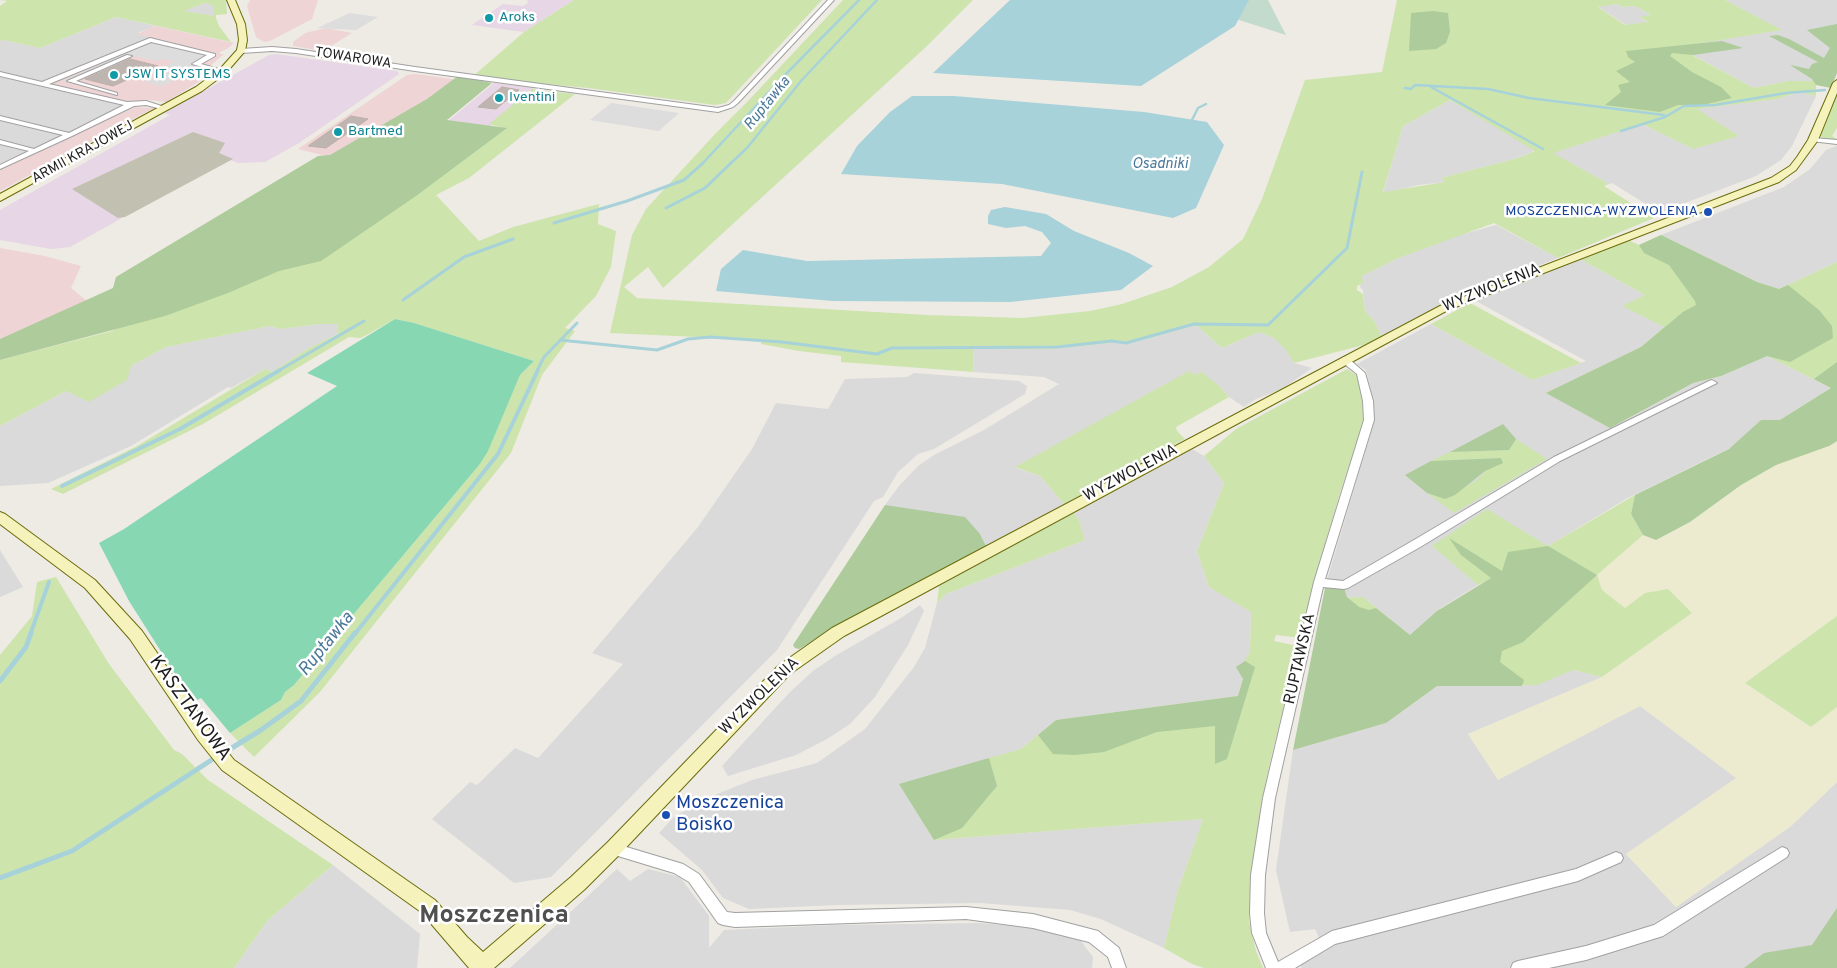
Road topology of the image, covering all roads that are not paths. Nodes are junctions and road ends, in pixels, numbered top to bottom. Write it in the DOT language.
graph roads {
  1 [pos="232,0"];
  2 [pos="831,0"];
  3 [pos="242,51"];
  4 [pos="128,56"];
  5 [pos="223,71"];
  6 [pos="0,74"];
  7 [pos="1837,83"];
  8 [pos="42,84"];
  9 [pos="146,103"];
  10 [pos="132,104"];
  11 [pos="165,108"];
  12 [pos="0,118"];
  13 [pos="70,135"];
  14 [pos="1813,140"];
  15 [pos="0,142"];
  16 [pos="1837,142"];
  17 [pos="35,151"];
  18 [pos="1,167"];
  19 [pos="0,198"];
  20 [pos="1345,360"];
  21 [pos="1712,383"];
  22 [pos="0,517"];
  23 [pos="1319,582"];
  24 [pos="613,849"];
  25 [pos="1782,854"];
  26 [pos="1616,858"];
  27 [pos="480,967"];
  28 [pos="1120,968"];
  29 [pos="1273,968"];
  30 [pos="1282,968"];
  31 [pos="1518,968"];
  1 -- 3 [label="street"];
  2 -- 3 [label="street, TOWAROWA"];
  3 -- 5 [label="street, ARMII KRAJOWEJ"];
  4 -- 9 [label="street, ARMII KRAJOWEJ"];
  5 -- 8 [label="street"];
  5 -- 11 [label="street, ARMII KRAJOWEJ"];
  6 -- 8 [label="street, ARMII KRAJOWEJ"];
  7 -- 14 [label="street, WYZWOLENIA"];
  8 -- 10 [label="street, ARMII KRAJOWEJ"];
  9 -- 10 [label="street, ARMII KRAJOWEJ"];
  9 -- 11 [label="street, ARMII KRAJOWEJ"];
  10 -- 13 [label="street"];
  11 -- 19 [label="street, ARMII KRAJOWEJ"];
  12 -- 13 [label="street"];
  13 -- 17 [label="street"];
  14 -- 16 [label="street"];
  14 -- 20 [label="street, WYZWOLENIA"];
  15 -- 17 [label="street"];
  17 -- 18 [label="street"];
  20 -- 23 [label="street, RUPTAWSKA"];
  20 -- 24 [label="street, WYZWOLENIA"];
  21 -- 23 [label="street"];
  22 -- 27 [label="street, KASZTANOWA"];
  23 -- 29 [label="street, RUPTAWSKA"];
  24 -- 27 [label="street, WYZWOLENIA"];
  24 -- 28 [label="street"];
  25 -- 31 [label="street"];
  26 -- 30 [label="street"];
}
